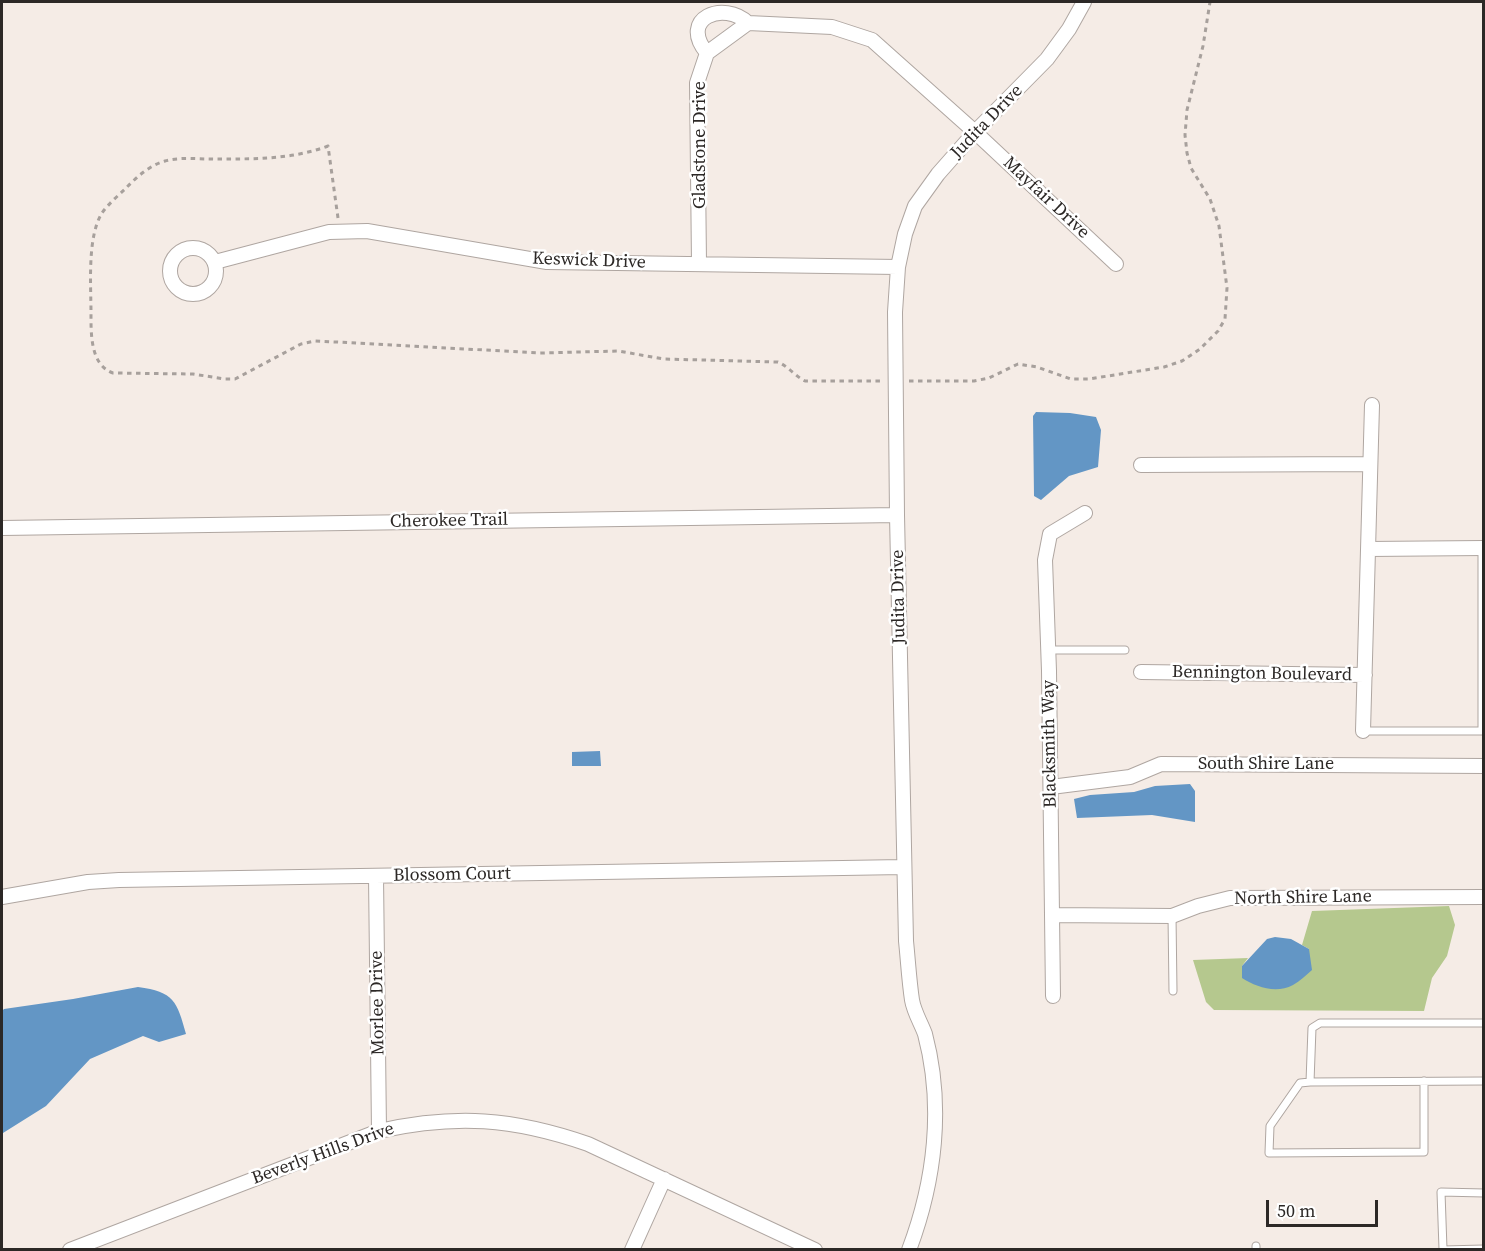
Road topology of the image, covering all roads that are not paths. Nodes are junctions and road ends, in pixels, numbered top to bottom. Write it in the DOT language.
graph roads {
  1 [pos="1084,2"];
  2 [pos="748,24"];
  3 [pos="707,53"];
  4 [pos="975,132"];
  5 [pos="215,262"];
  6 [pos="699,263"];
  7 [pos="1116,264"];
  8 [pos="898,267"];
  9 [pos="1372,405"];
  10 [pos="1370,464"];
  11 [pos="1141,465"];
  12 [pos="1085,513"];
  13 [pos="897,515"];
  14 [pos="2,528"];
  15 [pos="1483,548"];
  16 [pos="1368,549"];
  17 [pos="1049,650"];
  18 [pos="1125,650"];
  19 [pos="1141,672"];
  20 [pos="1365,675"];
  21 [pos="1363,731"];
  22 [pos="1483,731"];
  23 [pos="1484,765"];
  24 [pos="1051,787"];
  25 [pos="903,867"];
  26 [pos="376,876"];
  27 [pos="2,897"];
  28 [pos="1484,897"];
  29 [pos="1053,915"];
  30 [pos="1172,915"];
  31 [pos="1173,991"];
  32 [pos="1053,996"];
  33 [pos="1484,1023"];
  34 [pos="1424,1081"];
  35 [pos="1484,1081"];
  36 [pos="1310,1082"];
  37 [pos="379,1131"];
  38 [pos="664,1179"];
  39 [pos="1484,1193"];
  40 [pos="1443,1249"];
  41 [pos="70,1250"];
  42 [pos="632,1250"];
  43 [pos="815,1250"];
  44 [pos="909,1250"];
  45 [pos="1484,1250"];
  1 -- 4 [label="street, Judita Drive"];
  2 -- 3 [label="street"];
  2 -- 3 [label="street"];
  2 -- 4 [label="street, Mayfair Drive"];
  3 -- 6 [label="street, Gladstone Drive"];
  4 -- 7 [label="street, Mayfair Drive"];
  4 -- 8 [label="street, Judita Drive"];
  5 -- 6 [label="street, Keswick Drive"];
  6 -- 8 [label="street, Keswick Drive"];
  8 -- 13 [label="street, Judita Drive"];
  9 -- 10 [label="street, Bennington Boulevard"];
  10 -- 11 [label="street"];
  10 -- 16 [label="street, Bennington Boulevard"];
  12 -- 17 [label="street, Blacksmith Way"];
  13 -- 14 [label="street, Cherokee Trail"];
  13 -- 25 [label="street, Judita Drive"];
  15 -- 16 [label="street"];
  15 -- 22 [label="lane"];
  16 -- 20 [label="street, Bennington Boulevard"];
  17 -- 18 [label="lane"];
  17 -- 24 [label="street, Blacksmith Way"];
  19 -- 20 [label="street, Bennington Boulevard"];
  20 -- 21 [label="street"];
  21 -- 22 [label="lane"];
  23 -- 24 [label="street, South Shire Lane"];
  24 -- 29 [label="street, Blacksmith Way"];
  25 -- 26 [label="street, Blossom Court"];
  25 -- 44 [label="street, Judita Drive"];
  26 -- 27 [label="street, Blossom Court"];
  26 -- 37 [label="street, Morlee Drive"];
  28 -- 30 [label="street, North Shire Lane"];
  29 -- 30 [label="street, North Shire Lane"];
  29 -- 32 [label="street, Blacksmith Way"];
  30 -- 31 [label="lane"];
  33 -- 36 [label="lane"];
  34 -- 35 [label="lane"];
  34 -- 36 [label="lane"];
  34 -- 36 [label="lane"];
  37 -- 38 [label="street, Beverly Hills Drive"];
  37 -- 41 [label="street, Beverly Hills Drive"];
  38 -- 42 [label="street"];
  38 -- 43 [label="street, Beverly Hills Drive"];
  39 -- 40 [label="lane"];
  40 -- 45 [label="lane"];
}
